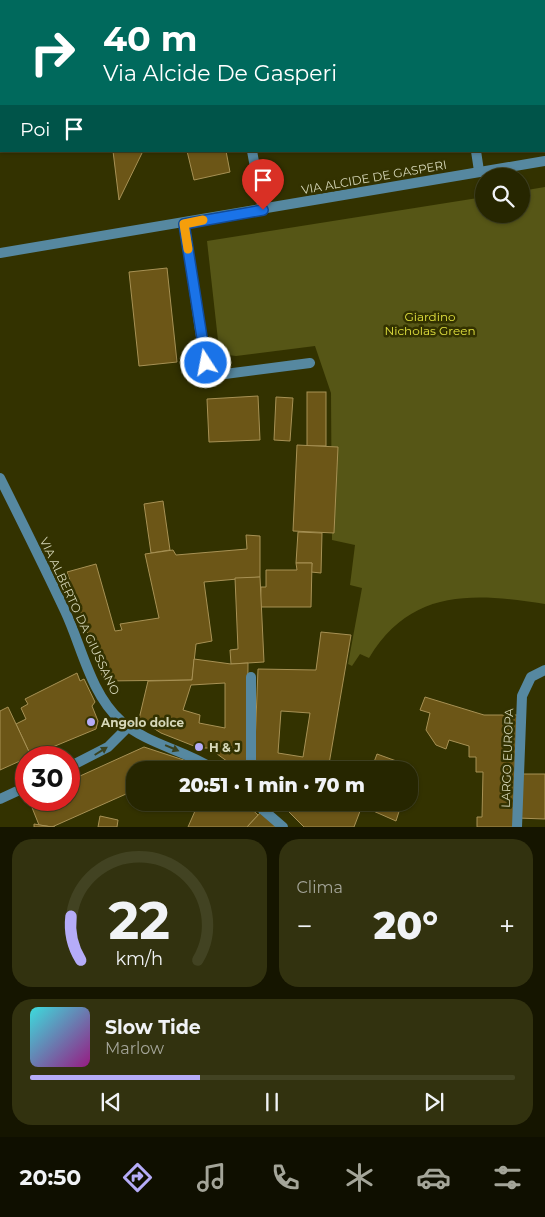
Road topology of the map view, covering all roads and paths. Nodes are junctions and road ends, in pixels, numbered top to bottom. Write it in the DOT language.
graph roads {
  1 [pos="252,152"];
  2 [pos="476,152"];
  3 [pos="545,161"];
  4 [pos="479,168"];
  5 [pos="499,168"];
  6 [pos="475,172"];
  7 [pos="263,210"];
  8 [pos="184,224"];
  9 [pos="0,253"];
  10 [pos="310,363"];
  11 [pos="0,478"];
  12 [pos="545,670"];
  13 [pos="251,677"];
  14 [pos="128,727"];
  15 [pos="80,761"];
  16 [pos="201,761"];
  17 [pos="251,761"];
  18 [pos="15,792"];
  19 [pos="0,800"];
  20 [pos="264,811"];
  21 [pos="282,827"];
  22 [pos="517,827"];
  1 -- 7 [label="street"];
  2 -- 4 [label="street"];
  3 -- 5 [label="street, VIA ALCIDE DE GASPERI"];
  6 -- 7 [label="street, VIA ALCIDE DE GASPERI"];
  7 -- 8 [label="street, VIA ALCIDE DE GASPERI"];
  8 -- 9 [label="street, VIA ALCIDE DE GASPERI"];
  8 -- 10 [label="street"];
  11 -- 14 [label="street, VIA ALBERTO DA GIUSSANO"];
  12 -- 22 [label="street, LARGO EUROPA"];
  13 -- 17 [label="street"];
  15 -- 14 [label="street, one-way"];
  14 -- 16 [label="street, VIA ALBERTO DA GIUSSANO, one-way"];
  18 -- 19 [label="street"];
  20 -- 21 [label="street"];
}
